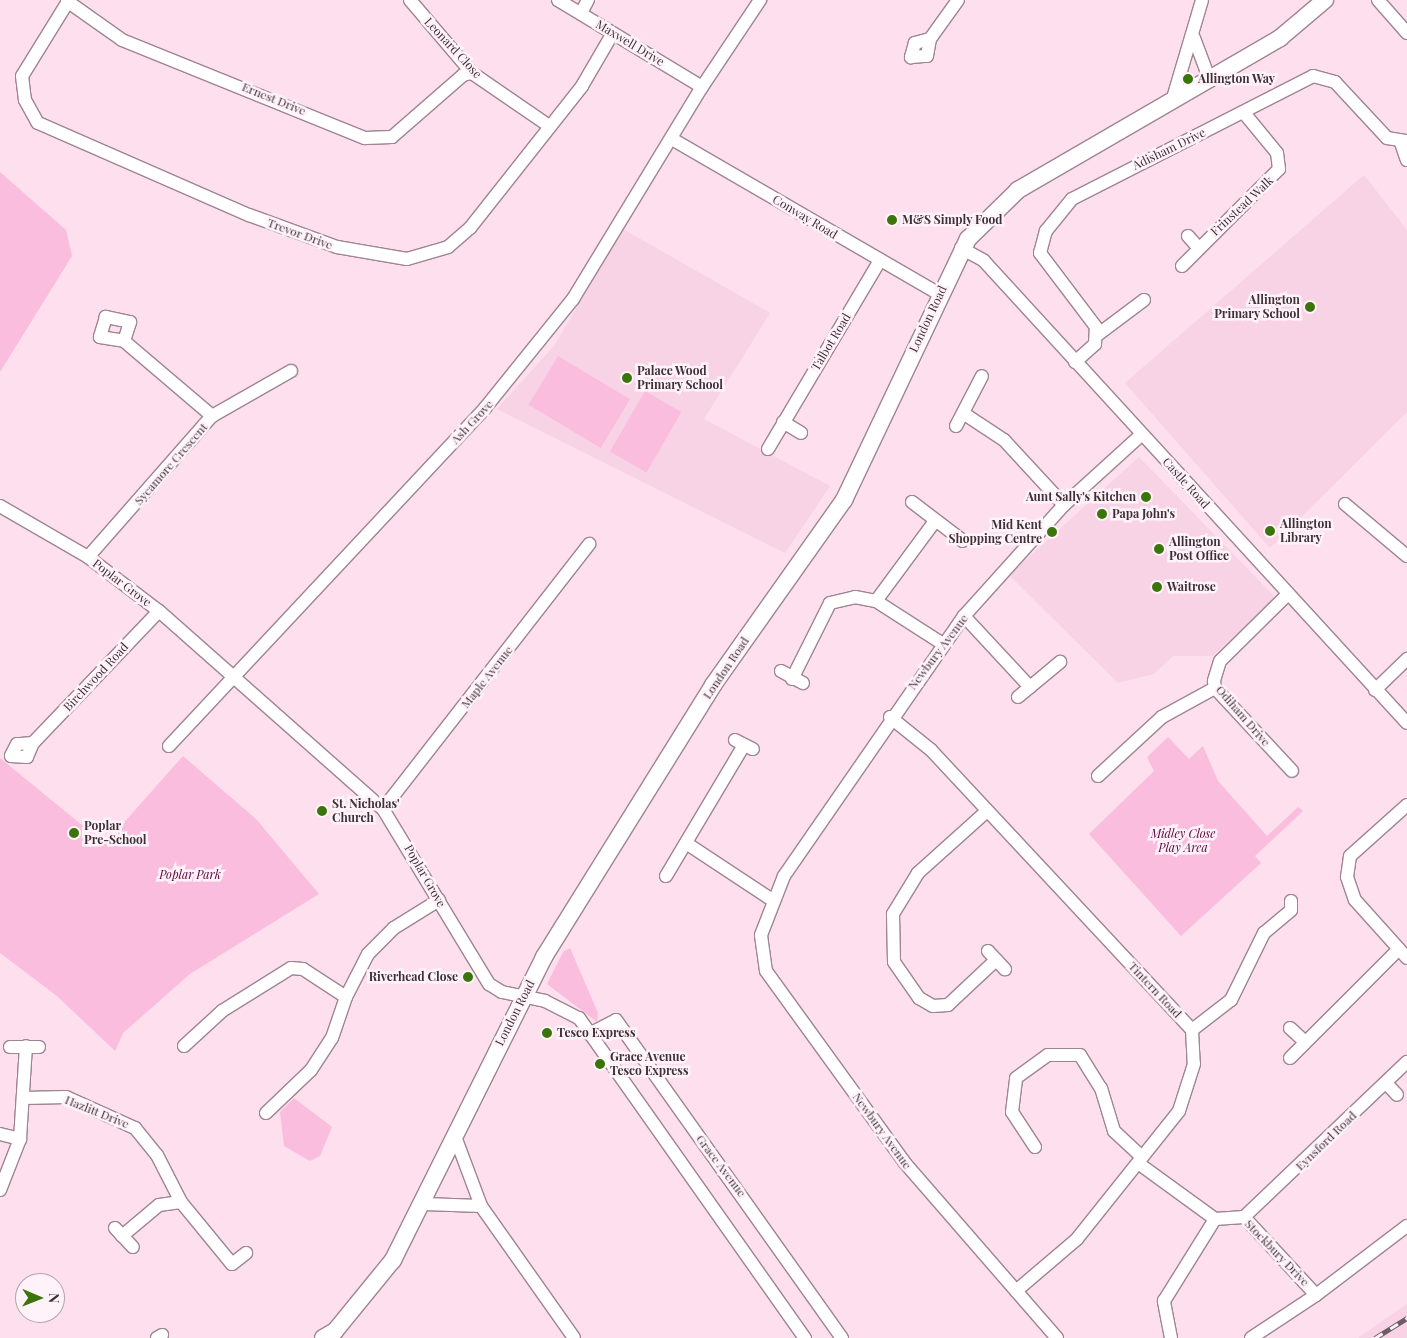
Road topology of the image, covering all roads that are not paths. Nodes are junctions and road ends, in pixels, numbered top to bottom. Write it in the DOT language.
graph roads {
  1 [pos="410,0"];
  2 [pos="558,0"];
  3 [pos="588,0"];
  4 [pos="760,0"];
  5 [pos="958,0"];
  6 [pos="1202,0"];
  7 [pos="1325,0"];
  8 [pos="1378,0"];
  9 [pos="68,1"];
  10 [pos="581,13"];
  11 [pos="613,33"];
  12 [pos="1407,33"];
  13 [pos="1194,38"];
  14 [pos="930,39"];
  15 [pos="472,73"];
  16 [pos="1209,78"];
  17 [pos="702,87"];
  18 [pos="1172,98"];
  19 [pos="1245,114"];
  20 [pos="549,126"];
  21 [pos="672,138"];
  22 [pos="1404,142"];
  23 [pos="1407,160"];
  24 [pos="1188,236"];
  25 [pos="1198,247"];
  26 [pos="961,248"];
  27 [pos="879,262"];
  28 [pos="1182,266"];
  29 [pos="939,294"];
  30 [pos="1144,300"];
  31 [pos="1096,336"];
  32 [pos="124,341"];
  33 [pos="1075,362"];
  34 [pos="291,371"];
  35 [pos="982,376"];
  36 [pos="963,413"];
  37 [pos="212,416"];
  38 [pos="783,422"];
  39 [pos="956,426"];
  40 [pos="801,432"];
  41 [pos="1141,435"];
  42 [pos="768,449"];
  43 [pos="912,502"];
  44 [pos="1064,504"];
  45 [pos="1345,504"];
  46 [pos="1,509"];
  47 [pos="935,521"];
  48 [pos="964,541"];
  49 [pos="589,544"];
  50 [pos="1407,556"];
  51 [pos="88,557"];
  52 [pos="1288,594"];
  53 [pos="876,601"];
  54 [pos="159,611"];
  55 [pos="964,616"];
  56 [pos="943,644"];
  57 [pos="1407,659"];
  58 [pos="1060,662"];
  59 [pos="781,671"];
  60 [pos="233,674"];
  61 [pos="1030,687"];
  62 [pos="1215,688"];
  63 [pos="1375,690"];
  64 [pos="1018,697"];
  65 [pos="890,717"];
  66 [pos="1407,723"];
  67 [pos="33,744"];
  68 [pos="744,745"];
  69 [pos="170,746"];
  70 [pos="1292,771"];
  71 [pos="1098,776"];
  72 [pos="1407,805"];
  73 [pos="383,809"];
  74 [pos="987,811"];
  75 [pos="686,844"];
  76 [pos="666,876"];
  77 [pos="439,900"];
  78 [pos="772,900"];
  79 [pos="1291,901"];
  80 [pos="1403,954"];
  81 [pos="996,960"];
  82 [pos="523,995"];
  83 [pos="346,997"];
  84 [pos="1290,1028"];
  85 [pos="1192,1030"];
  86 [pos="590,1034"];
  87 [pos="1304,1041"];
  88 [pos="184,1046"];
  89 [pos="10,1047"];
  90 [pos="1290,1058"];
  91 [pos="1407,1062"];
  92 [pos="1386,1083"];
  93 [pos="1397,1095"];
  94 [pos="24,1098"];
  95 [pos="266,1113"];
  96 [pos="0,1134"];
  97 [pos="20,1139"];
  98 [pos="456,1139"];
  99 [pos="1035,1146"];
  100 [pos="1140,1160"];
  101 [pos="0,1190"];
  102 [pos="181,1202"];
  103 [pos="424,1204"];
  104 [pos="481,1206"];
  105 [pos="1244,1217"];
  106 [pos="1215,1218"];
  107 [pos="1407,1226"];
  108 [pos="133,1247"];
  109 [pos="246,1254"];
  110 [pos="1016,1291"];
  111 [pos="1316,1295"];
  112 [pos="333,1336"];
  113 [pos="574,1338"];
  114 [pos="805,1338"];
  115 [pos="842,1338"];
  116 [pos="1057,1338"];
  117 [pos="1171,1338"];
  118 [pos="1251,1338"];
  1 -- 15 [label="street, Leonard Close"];
  2 -- 10 [label="street, Maxwell Drive"];
  3 -- 10 [label="street"];
  4 -- 17 [label="street, Ash Grove"];
  5 -- 14 [label="street"];
  6 -- 13 [label="street"];
  7 -- 16 [label="main road, London Road"];
  8 -- 12 [label="street"];
  9 -- 15 [label="street, Ernest Drive"];
  9 -- 20 [label="street, Trevor Drive"];
  10 -- 11 [label="street, Maxwell Drive"];
  11 -- 17 [label="street, Maxwell Drive"];
  11 -- 20 [label="street, Trevor Drive"];
  13 -- 16 [label="street"];
  13 -- 18 [label="street"];
  15 -- 20 [label="street, Leonard Close"];
  16 -- 18 [label="main road, London Road"];
  17 -- 21 [label="street, Ash Grove"];
  18 -- 26 [label="main road, London Road"];
  19 -- 22 [label="street, Adisham Drive"];
  19 -- 25 [label="street, Frinstead Walk"];
  19 -- 31 [label="street, Adisham Drive"];
  21 -- 27 [label="street, Conway Road"];
  21 -- 60 [label="street, Ash Grove"];
  22 -- 23 [label="street, Adisham Drive"];
  24 -- 25 [label="street"];
  25 -- 28 [label="street, Frinstead Walk"];
  26 -- 29 [label="main road, London Road"];
  26 -- 33 [label="street, Castle Road"];
  27 -- 29 [label="street, Conway Road"];
  27 -- 38 [label="street, Talbot Road"];
  29 -- 82 [label="main road, London Road"];
  30 -- 31 [label="street"];
  31 -- 33 [label="street"];
  32 -- 37 [label="street"];
  33 -- 41 [label="street, Castle Road"];
  34 -- 37 [label="street, Sycamore Crescent"];
  35 -- 36 [label="street"];
  36 -- 39 [label="street"];
  36 -- 44 [label="street"];
  37 -- 51 [label="street, Sycamore Crescent"];
  38 -- 40 [label="street"];
  38 -- 42 [label="street, Talbot Road"];
  41 -- 44 [label="street, Newbury Avenue"];
  41 -- 52 [label="street, Castle Road"];
  43 -- 47 [label="street"];
  44 -- 55 [label="street, Newbury Avenue"];
  45 -- 50 [label="street"];
  46 -- 51 [label="street, Poplar Grove"];
  47 -- 48 [label="street"];
  47 -- 53 [label="street"];
  49 -- 73 [label="street, Maple Avenue"];
  51 -- 54 [label="street, Poplar Grove"];
  52 -- 62 [label="street, Odiham Drive"];
  52 -- 63 [label="street, Castle Road"];
  53 -- 56 [label="street"];
  53 -- 59 [label="street"];
  54 -- 60 [label="street, Poplar Grove"];
  54 -- 67 [label="street, Birchwood Road"];
  55 -- 56 [label="street, Newbury Avenue"];
  55 -- 61 [label="street"];
  56 -- 65 [label="street, Newbury Avenue"];
  57 -- 63 [label="street"];
  58 -- 61 [label="street"];
  60 -- 69 [label="street"];
  60 -- 73 [label="street, Poplar Grove"];
  61 -- 64 [label="street"];
  62 -- 70 [label="street, Odiham Drive"];
  62 -- 71 [label="street"];
  63 -- 66 [label="street, Castle Road"];
  65 -- 74 [label="street, Tintern Road"];
  65 -- 78 [label="street, Newbury Avenue"];
  68 -- 75 [label="street"];
  72 -- 80 [label="street"];
  73 -- 77 [label="street, Poplar Grove"];
  74 -- 81 [label="street"];
  74 -- 85 [label="street, Tintern Road"];
  75 -- 76 [label="street"];
  75 -- 78 [label="street"];
  77 -- 82 [label="street, Poplar Grove"];
  77 -- 83 [label="street"];
  78 -- 110 [label="street, Newbury Avenue"];
  79 -- 85 [label="street"];
  80 -- 87 [label="street"];
  82 -- 86 [label="street"];
  82 -- 98 [label="main road, London Road"];
  83 -- 88 [label="street"];
  83 -- 95 [label="street"];
  84 -- 87 [label="street"];
  85 -- 100 [label="street"];
  86 -- 114 [label="street"];
  86 -- 115 [label="street, Grace Avenue"];
  87 -- 90 [label="street"];
  89 -- 94 [label="street"];
  91 -- 92 [label="street, Eynsford Road"];
  92 -- 93 [label="street"];
  92 -- 105 [label="street, Eynsford Road"];
  94 -- 97 [label="street"];
  94 -- 102 [label="street, Hazlitt Drive"];
  96 -- 97 [label="street"];
  97 -- 101 [label="street"];
  98 -- 103 [label="main road, London Road"];
  98 -- 104 [label="street"];
  99 -- 100 [label="street"];
  100 -- 106 [label="street"];
  100 -- 110 [label="street"];
  102 -- 108 [label="street"];
  102 -- 109 [label="street, Hazlitt Drive"];
  103 -- 104 [label="street"];
  103 -- 112 [label="main road, London Road"];
  104 -- 113 [label="street"];
  105 -- 106 [label="street, Stockbury Drive"];
  105 -- 111 [label="street, Stockbury Drive"];
  106 -- 117 [label="street"];
  107 -- 111 [label="street, Stockbury Drive"];
  110 -- 116 [label="street, Newbury Avenue"];
  111 -- 118 [label="street"];
}
